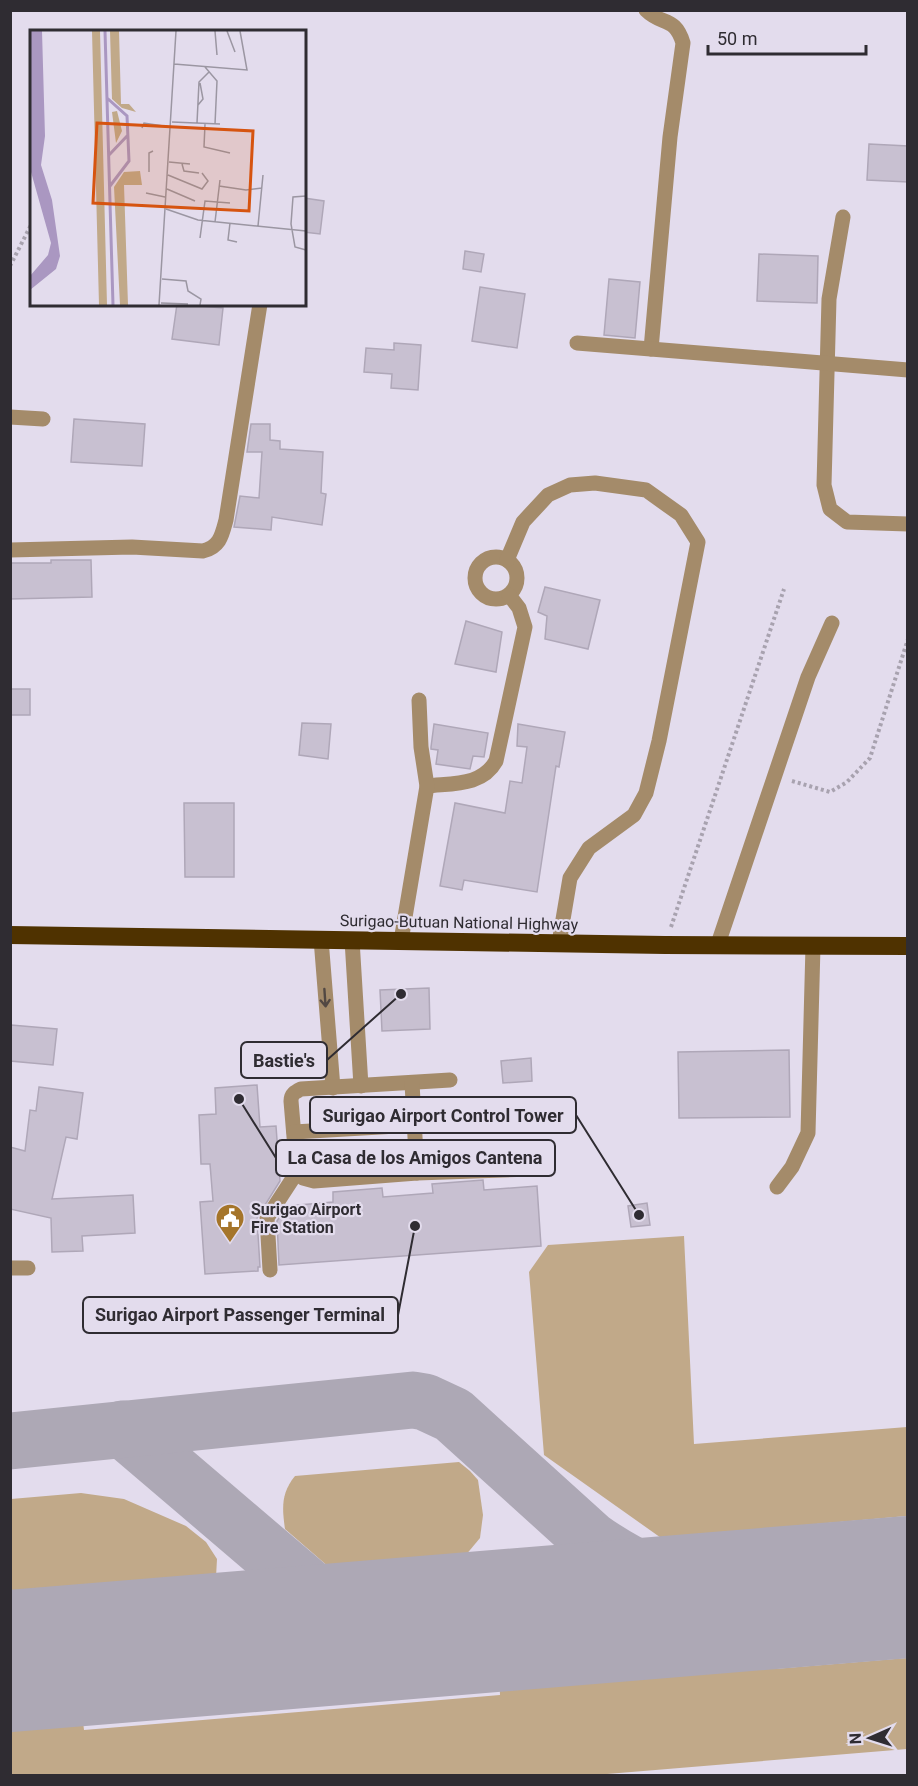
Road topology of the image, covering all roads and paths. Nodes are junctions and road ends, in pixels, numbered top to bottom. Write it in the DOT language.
graph roads {
  1 [pos="646,10"];
  2 [pos="843,217"];
  3 [pos="30,228"];
  4 [pos="10,266"];
  5 [pos="260,306"];
  6 [pos="578,343"];
  7 [pos="651,349"];
  8 [pos="829,364"];
  9 [pos="908,370"];
  10 [pos="10,417"];
  11 [pos="43,419"];
  12 [pos="908,524"];
  13 [pos="10,550"];
  14 [pos="507,560"];
  15 [pos="784,589"];
  16 [pos="509,595"];
  17 [pos="832,623"];
  18 [pos="908,639"];
  19 [pos="418,700"];
  20 [pos="774,775"];
  21 [pos="426,786"];
  22 [pos="10,935"];
  23 [pos="321,939"];
  24 [pos="352,940"];
  25 [pos="401,941"];
  26 [pos="559,943"];
  27 [pos="718,944"];
  28 [pos="665,945"];
  29 [pos="813,946"];
  30 [pos="908,946"];
  31 [pos="450,1080"];
  32 [pos="412,1083"];
  33 [pos="361,1086"];
  34 [pos="333,1088"];
  35 [pos="414,1125"];
  36 [pos="294,1132"];
  37 [pos="533,1169"];
  38 [pos="297,1172"];
  39 [pos="417,1173"];
  40 [pos="777,1187"];
  41 [pos="10,1268"];
  42 [pos="28,1268"];
  43 [pos="270,1270"];
  1 -- 7 [label="street"];
  2 -- 8 [label="street"];
  3 -- 4 [label="path"];
  5 -- 13 [label="street"];
  6 -- 7 [label="street"];
  7 -- 8 [label="street"];
  8 -- 9 [label="street"];
  8 -- 12 [label="street"];
  10 -- 11 [label="street"];
  14 -- 16 [label="street"];
  14 -- 16 [label="street"];
  14 -- 26 [label="street"];
  15 -- 28 [label="path"];
  16 -- 21 [label="street"];
  17 -- 20 [label="street"];
  18 -- 20 [label="path"];
  19 -- 21 [label="street"];
  20 -- 27 [label="street"];
  21 -- 25 [label="street"];
  22 -- 23 [label="highway, Surigao-Butuan National Highway"];
  23 -- 24 [label="highway, Surigao-Butuan National Highway"];
  23 -- 34 [label="street, one-way"];
  24 -- 25 [label="highway, Surigao-Butuan National Highway"];
  24 -- 33 [label="street"];
  25 -- 26 [label="highway, Surigao-Butuan National Highway"];
  26 -- 28 [label="highway, Surigao-Butuan National Highway"];
  27 -- 28 [label="highway, Surigao-Butuan National Highway"];
  27 -- 29 [label="highway, Surigao-Butuan National Highway"];
  29 -- 30 [label="highway, Surigao-Butuan National Highway"];
  29 -- 40 [label="street"];
  31 -- 32 [label="street"];
  32 -- 33 [label="street"];
  32 -- 35 [label="street"];
  33 -- 34 [label="street"];
  34 -- 36 [label="street"];
  35 -- 36 [label="street"];
  35 -- 39 [label="street"];
  36 -- 38 [label="street"];
  37 -- 39 [label="street"];
  38 -- 39 [label="street"];
  38 -- 43 [label="street"];
  41 -- 42 [label="street"];
}
